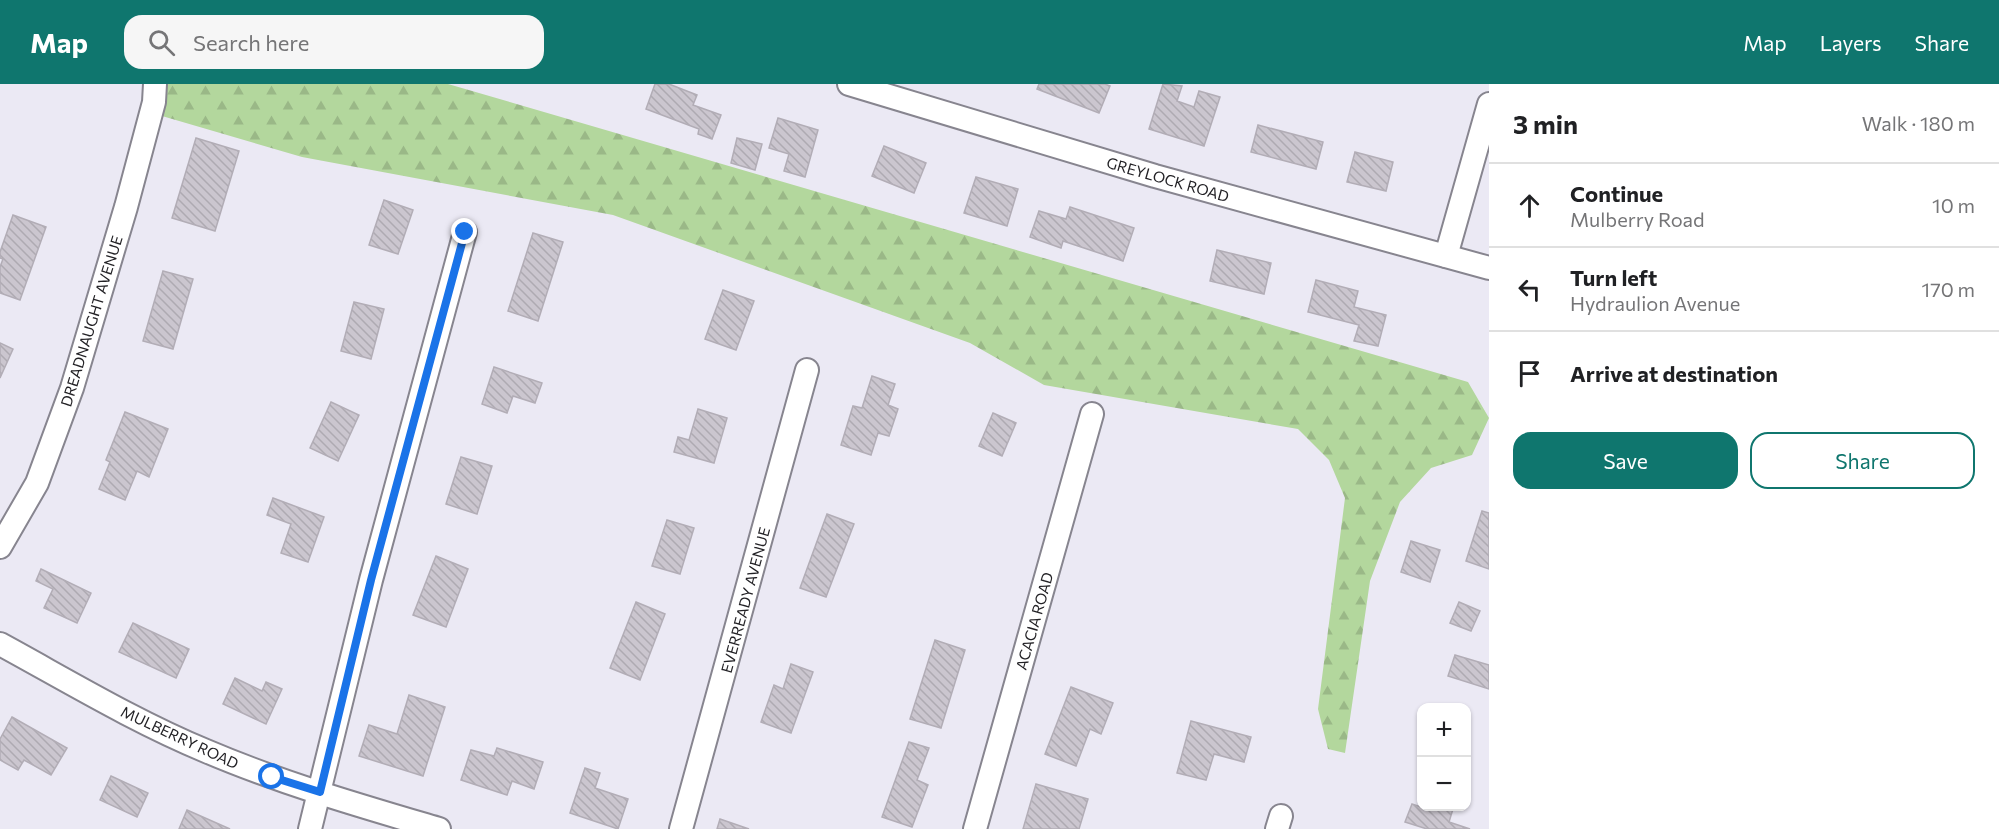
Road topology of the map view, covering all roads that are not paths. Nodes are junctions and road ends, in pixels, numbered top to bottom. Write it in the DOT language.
graph roads {
  1 [pos="155,84"];
  2 [pos="849,84"];
  3 [pos="1489,104"];
  4 [pos="465,232"];
  5 [pos="1446,256"];
  6 [pos="1489,268"];
  7 [pos="807,370"];
  8 [pos="1092,414"];
  9 [pos="0,547"];
  10 [pos="0,644"];
  11 [pos="320,792"];
  12 [pos="310,829"];
  13 [pos="439,829"];
  14 [pos="681,829"];
  15 [pos="975,829"];
  1 -- 9 [label="street, DREADNAUGHT AVENUE"];
  2 -- 5 [label="street, GREYLOCK ROAD"];
  3 -- 5 [label="street"];
  4 -- 11 [label="street"];
  5 -- 6 [label="street, GREYLOCK ROAD"];
  7 -- 14 [label="street, EVERREADY AVENUE"];
  8 -- 15 [label="street, ACACIA ROAD"];
  10 -- 11 [label="street, MULBERRY ROAD"];
  11 -- 12 [label="street"];
  11 -- 13 [label="street, MULBERRY ROAD"];
}
